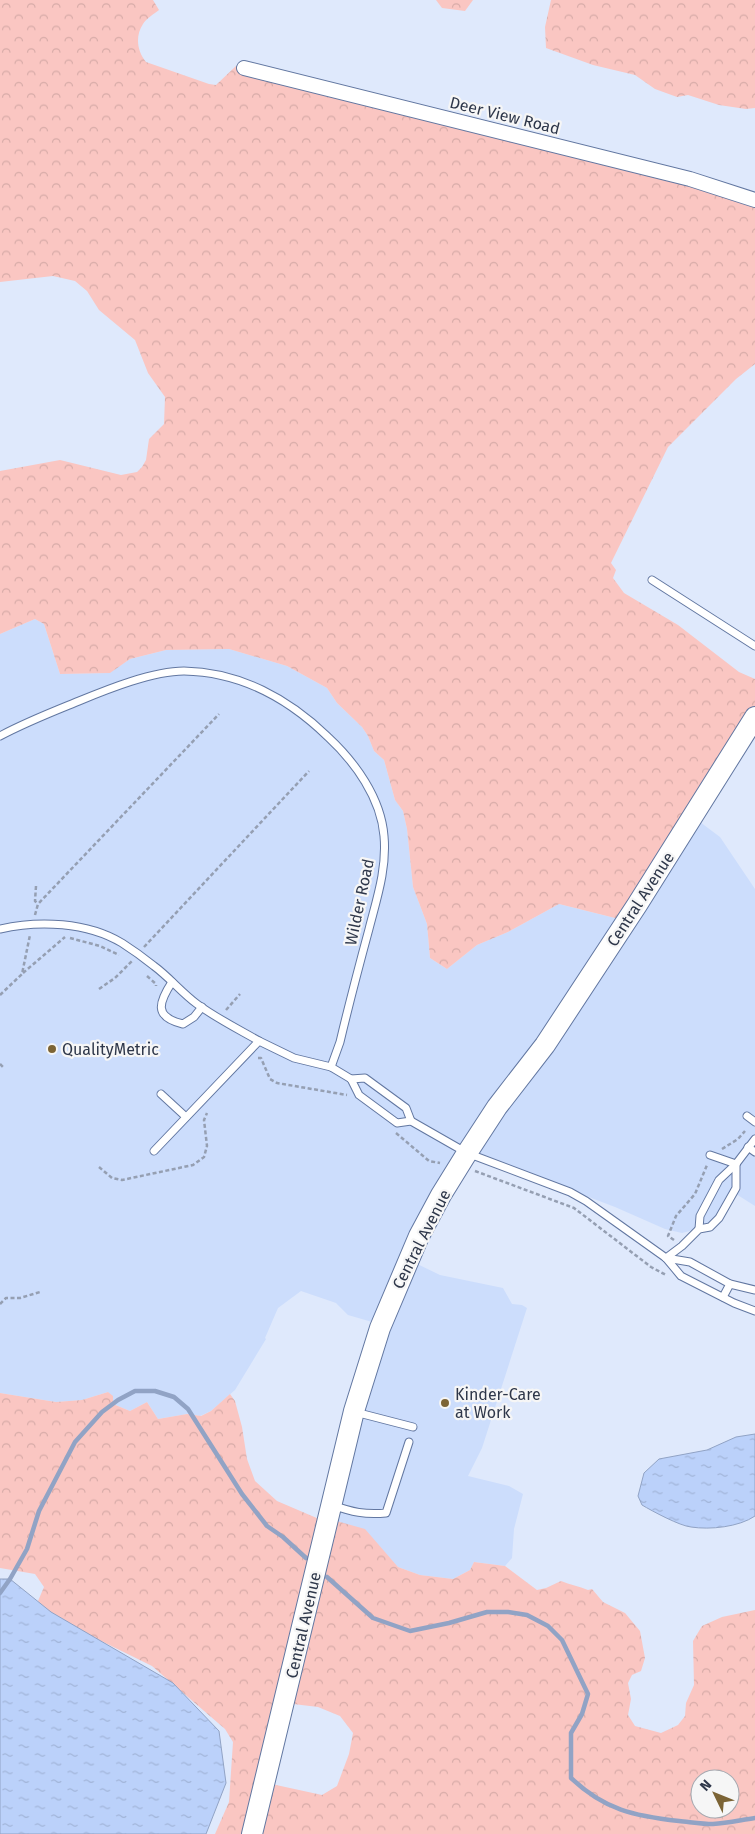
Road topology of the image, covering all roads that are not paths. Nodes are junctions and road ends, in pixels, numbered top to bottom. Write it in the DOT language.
graph roads {
  1 [pos="244,68"];
  2 [pos="755,200"];
  3 [pos="652,580"];
  4 [pos="755,646"];
  5 [pos="755,717"];
  6 [pos="0,736"];
  7 [pos="0,929"];
  8 [pos="172,982"];
  9 [pos="202,1007"];
  10 [pos="259,1041"];
  11 [pos="331,1067"];
  12 [pos="351,1079"];
  13 [pos="161,1094"];
  14 [pos="186,1117"];
  15 [pos="411,1121"];
  16 [pos="755,1138"];
  17 [pos="748,1147"];
  18 [pos="154,1151"];
  19 [pos="755,1152"];
  20 [pos="467,1153"];
  21 [pos="712,1155"];
  22 [pos="736,1164"];
  23 [pos="699,1229"];
  24 [pos="666,1258"];
  25 [pos="730,1284"];
  26 [pos="755,1290"];
  27 [pos="723,1297"];
  28 [pos="755,1312"];
  29 [pos="354,1411"];
  30 [pos="413,1427"];
  31 [pos="409,1442"];
  32 [pos="331,1505"];
  33 [pos="252,1834"];
  1 -- 2 [label="street, Deer View Road"];
  3 -- 4 [label="lane"];
  5 -- 20 [label="main road, Central Avenue"];
  6 -- 11 [label="lane, Wilder Road"];
  7 -- 8 [label="lane"];
  8 -- 9 [label="lane"];
  8 -- 9 [label="lane"];
  9 -- 10 [label="lane"];
  10 -- 11 [label="lane"];
  10 -- 14 [label="lane"];
  11 -- 12 [label="lane"];
  12 -- 15 [label="lane"];
  12 -- 15 [label="lane"];
  13 -- 14 [label="lane"];
  14 -- 18 [label="lane"];
  15 -- 20 [label="lane"];
  16 -- 17 [label="lane"];
  17 -- 19 [label="lane"];
  17 -- 22 [label="lane"];
  20 -- 24 [label="lane"];
  20 -- 29 [label="main road, Central Avenue"];
  21 -- 22 [label="lane"];
  22 -- 23 [label="lane"];
  22 -- 23 [label="lane"];
  23 -- 24 [label="lane"];
  24 -- 25 [label="lane"];
  24 -- 27 [label="lane"];
  25 -- 26 [label="lane"];
  25 -- 27 [label="lane"];
  27 -- 28 [label="lane"];
  29 -- 30 [label="lane"];
  29 -- 32 [label="main road, Central Avenue"];
  31 -- 32 [label="lane"];
  32 -- 33 [label="main road, Central Avenue"];
}
